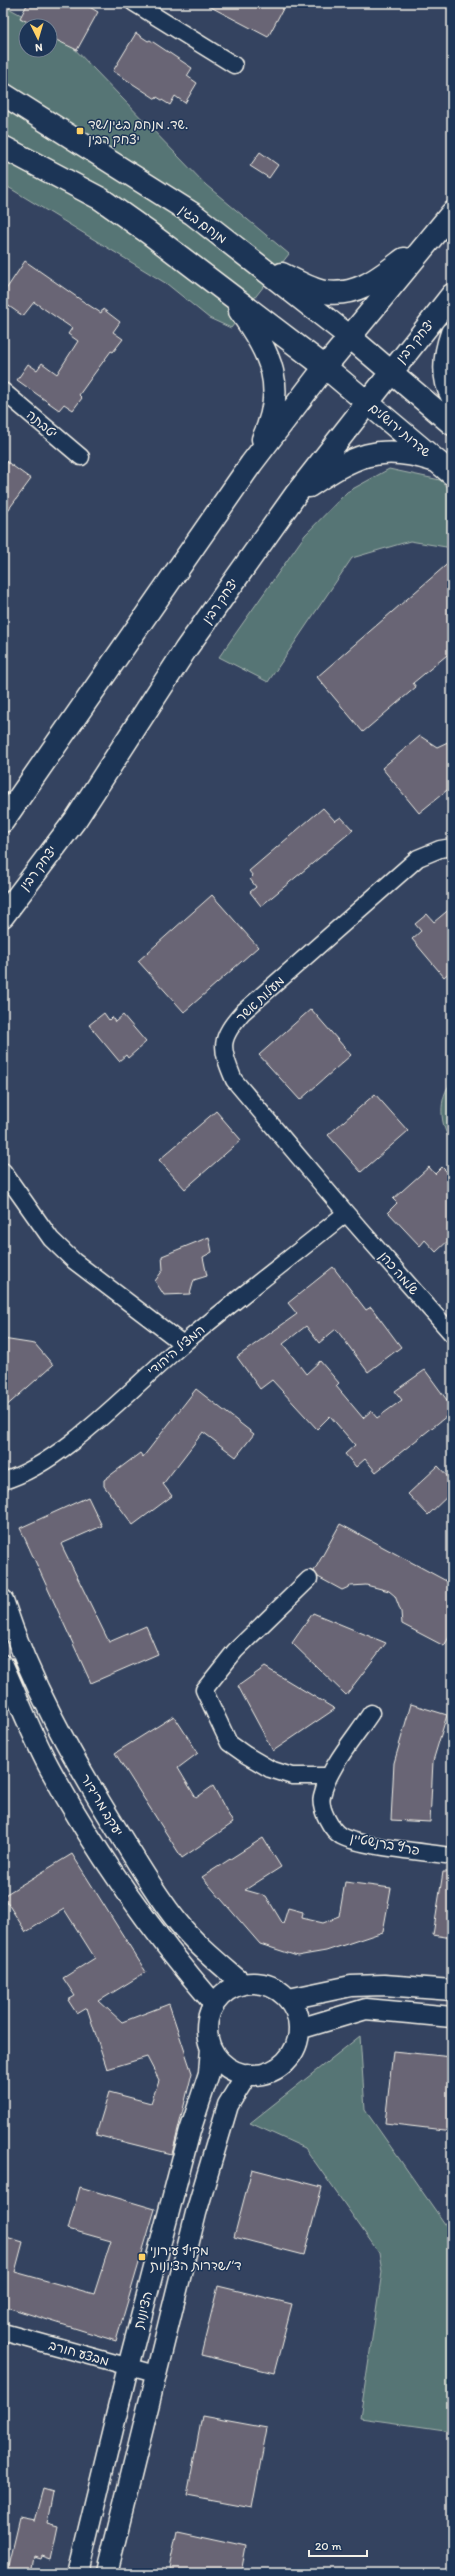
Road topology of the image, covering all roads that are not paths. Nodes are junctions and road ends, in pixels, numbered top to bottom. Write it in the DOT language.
graph roads {
  1 [pos="134,3"];
  2 [pos="234,65"];
  3 [pos="3,94"];
  4 [pos="3,147"];
  5 [pos="452,213"];
  6 [pos="436,234"];
  7 [pos="255,263"];
  8 [pos="224,289"];
  9 [pos="452,295"];
  10 [pos="452,332"];
  11 [pos="350,337"];
  12 [pos="325,368"];
  13 [pos="391,371"];
  14 [pos="3,391"];
  15 [pos="452,396"];
  16 [pos="366,401"];
  17 [pos="452,424"];
  18 [pos="81,457"];
  19 [pos="251,464"];
  20 [pos="444,468"];
  21 [pos="296,494"];
  22 [pos="3,821"];
  23 [pos="452,847"];
  24 [pos="3,916"];
  25 [pos="3,1172"];
  26 [pos="346,1213"];
  27 [pos="452,1334"];
  28 [pos="183,1344"];
  29 [pos="3,1481"];
  30 [pos="309,1579"];
  31 [pos="3,1600"];
  32 [pos="3,1665"];
  33 [pos="371,1713"];
  34 [pos="329,1776"];
  35 [pos="452,1856"];
  36 [pos="242,1984"];
  37 [pos="452,1990"];
  38 [pos="288,1999"];
  39 [pos="214,2004"];
  40 [pos="452,2017"];
  41 [pos="299,2029"];
  42 [pos="211,2048"];
  43 [pos="247,2074"];
  44 [pos="3,2332"];
  45 [pos="128,2367"];
  46 [pos="155,2374"];
  47 [pos="78,2573"];
  48 [pos="108,2573"];
  1 -- 2 [label="street"];
  3 -- 7 [label="main road, מנחם בגין"];
  4 -- 8 [label="main road"];
  5 -- 6 [label="main road"];
  6 -- 7 [label="main road"];
  6 -- 11 [label="main road"];
  7 -- 11 [label="main road, מנחם בגין"];
  8 -- 12 [label="main road"];
  8 -- 19 [label="main road"];
  9 -- 13 [label="main road, יצחק רבין"];
  10 -- 15 [label="main road"];
  11 -- 12 [label="main road"];
  11 -- 13 [label="main road, מנחם בגין"];
  12 -- 16 [label="main road"];
  12 -- 19 [label="main road"];
  13 -- 16 [label="main road, יצחק רבין"];
  13 -- 17 [label="main road"];
  14 -- 18 [label="street, יטבתה"];
  16 -- 20 [label="main road, שדרות ירושלים"];
  16 -- 21 [label="main road, יצחק רבין"];
  19 -- 22 [label="main road"];
  20 -- 21 [label="main road"];
  21 -- 24 [label="main road, יצחק רבין"];
  23 -- 26 [label="street, מעלות אשר"];
  25 -- 28 [label="street"];
  26 -- 27 [label="street, שלמה כהן"];
  26 -- 28 [label="street, המציל היהודי"];
  28 -- 29 [label="street, המציל היהודי"];
  30 -- 34 [label="street"];
  31 -- 36 [label="street, יעקב מרידור"];
  32 -- 39 [label="street, יעקב מרידור"];
  33 -- 34 [label="street, פרץ ברנשטיין"];
  34 -- 35 [label="street, פרץ ברנשטיין"];
  36 -- 38 [label="street"];
  36 -- 39 [label="street"];
  37 -- 38 [label="street"];
  38 -- 41 [label="street"];
  39 -- 42 [label="street"];
  40 -- 41 [label="street"];
  41 -- 43 [label="street"];
  42 -- 43 [label="street"];
  42 -- 45 [label="street, הציונות"];
  43 -- 46 [label="street"];
  44 -- 45 [label="street, מבצע חורב"];
  45 -- 46 [label="street, מבצע חורב"];
  45 -- 47 [label="street, הציונות"];
  46 -- 48 [label="street"];
}
